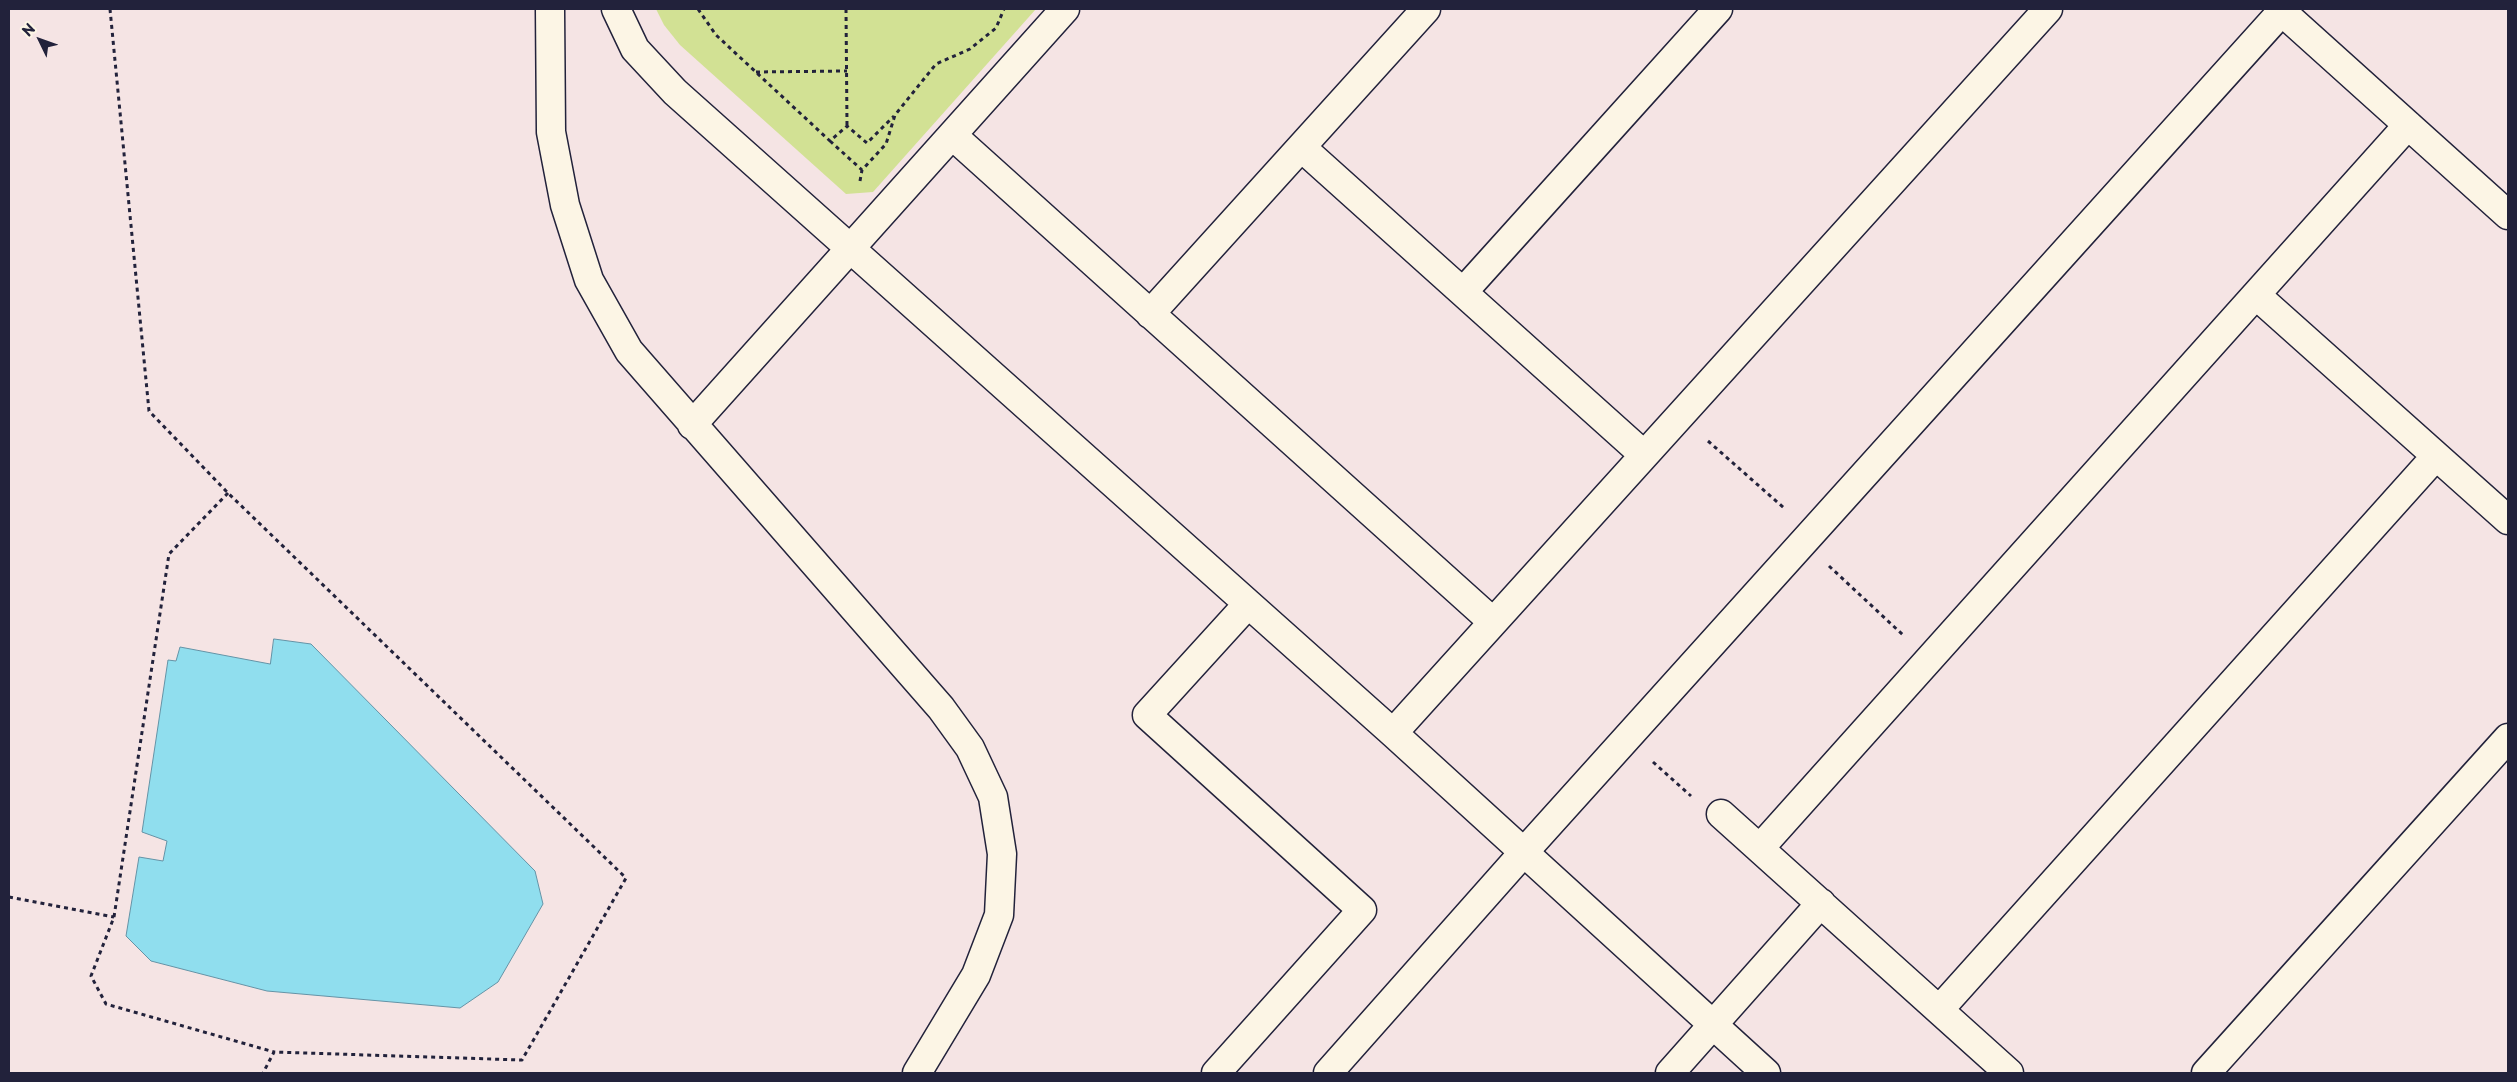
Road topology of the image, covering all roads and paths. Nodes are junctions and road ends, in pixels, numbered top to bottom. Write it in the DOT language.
graph roads {
  1 [pos="110,9"];
  2 [pos="550,9"];
  3 [pos="616,9"];
  4 [pos="698,9"];
  5 [pos="846,9"];
  6 [pos="1004,9"];
  7 [pos="1065,9"];
  8 [pos="1426,9"];
  9 [pos="2048,9"];
  10 [pos="2282,10"];
  11 [pos="1707,13"];
  12 [pos="847,71"];
  13 [pos="756,72"];
  14 [pos="895,115"];
  15 [pos="2408,125"];
  16 [pos="847,126"];
  17 [pos="952,135"];
  18 [pos="830,141"];
  19 [pos="1301,147"];
  20 [pos="862,170"];
  21 [pos="859,189"];
  22 [pos="2508,215"];
  23 [pos="850,248"];
  24 [pos="1463,292"];
  25 [pos="2256,296"];
  26 [pos="1150,314"];
  27 [pos="1680,415"];
  28 [pos="692,425"];
  29 [pos="1644,455"];
  30 [pos="2436,456"];
  31 [pos="228,493"];
  32 [pos="2508,520"];
  33 [pos="1808,537"];
  34 [pos="1248,604"];
  35 [pos="1493,622"];
  36 [pos="1929,660"];
  37 [pos="1393,733"];
  38 [pos="1626,738"];
  39 [pos="2508,738"];
  40 [pos="1721,814"];
  41 [pos="1760,848"];
  42 [pos="1524,852"];
  43 [pos="9,897"];
  44 [pos="1821,904"];
  45 [pos="114,917"];
  46 [pos="1939,1010"];
  47 [pos="1713,1026"];
  48 [pos="274,1052"];
  49 [pos="263,1073"];
  50 [pos="917,1073"];
  51 [pos="1216,1073"];
  52 [pos="1328,1073"];
  53 [pos="1670,1073"];
  54 [pos="1766,1073"];
  55 [pos="2009,1073"];
  56 [pos="2206,1073"];
  1 -- 31 [label="path"];
  2 -- 28 [label="street"];
  3 -- 23 [label="street"];
  4 -- 13 [label="path"];
  5 -- 12 [label="path"];
  6 -- 14 [label="path"];
  7 -- 17 [label="street"];
  8 -- 19 [label="street"];
  9 -- 27 [label="street"];
  10 -- 15 [label="street"];
  10 -- 33 [label="street"];
  11 -- 24 [label="street"];
  12 -- 13 [label="path"];
  12 -- 16 [label="path"];
  13 -- 18 [label="path"];
  14 -- 16 [label="path"];
  14 -- 20 [label="path"];
  15 -- 22 [label="street"];
  15 -- 25 [label="street"];
  16 -- 18 [label="path"];
  17 -- 23 [label="street"];
  17 -- 26 [label="street"];
  18 -- 20 [label="path"];
  19 -- 24 [label="street"];
  19 -- 26 [label="street"];
  20 -- 21 [label="path"];
  23 -- 28 [label="street"];
  23 -- 34 [label="street"];
  24 -- 29 [label="street"];
  25 -- 30 [label="street"];
  25 -- 36 [label="street"];
  26 -- 35 [label="street"];
  27 -- 29 [label="street"];
  27 -- 33 [label="path"];
  28 -- 50 [label="street"];
  29 -- 35 [label="street"];
  30 -- 32 [label="street"];
  30 -- 46 [label="street"];
  31 -- 45 [label="path"];
  31 -- 48 [label="path"];
  33 -- 36 [label="path"];
  33 -- 38 [label="street"];
  34 -- 37 [label="street"];
  34 -- 51 [label="street"];
  35 -- 37 [label="street"];
  36 -- 41 [label="street"];
  37 -- 42 [label="street"];
  38 -- 40 [label="path"];
  38 -- 42 [label="street"];
  39 -- 56 [label="street"];
  40 -- 41 [label="street"];
  41 -- 44 [label="street"];
  42 -- 47 [label="street"];
  42 -- 52 [label="street"];
  43 -- 45 [label="path"];
  44 -- 46 [label="street"];
  44 -- 47 [label="street"];
  45 -- 48 [label="path"];
  46 -- 55 [label="street"];
  47 -- 53 [label="street"];
  47 -- 54 [label="street"];
  48 -- 49 [label="path"];
}
